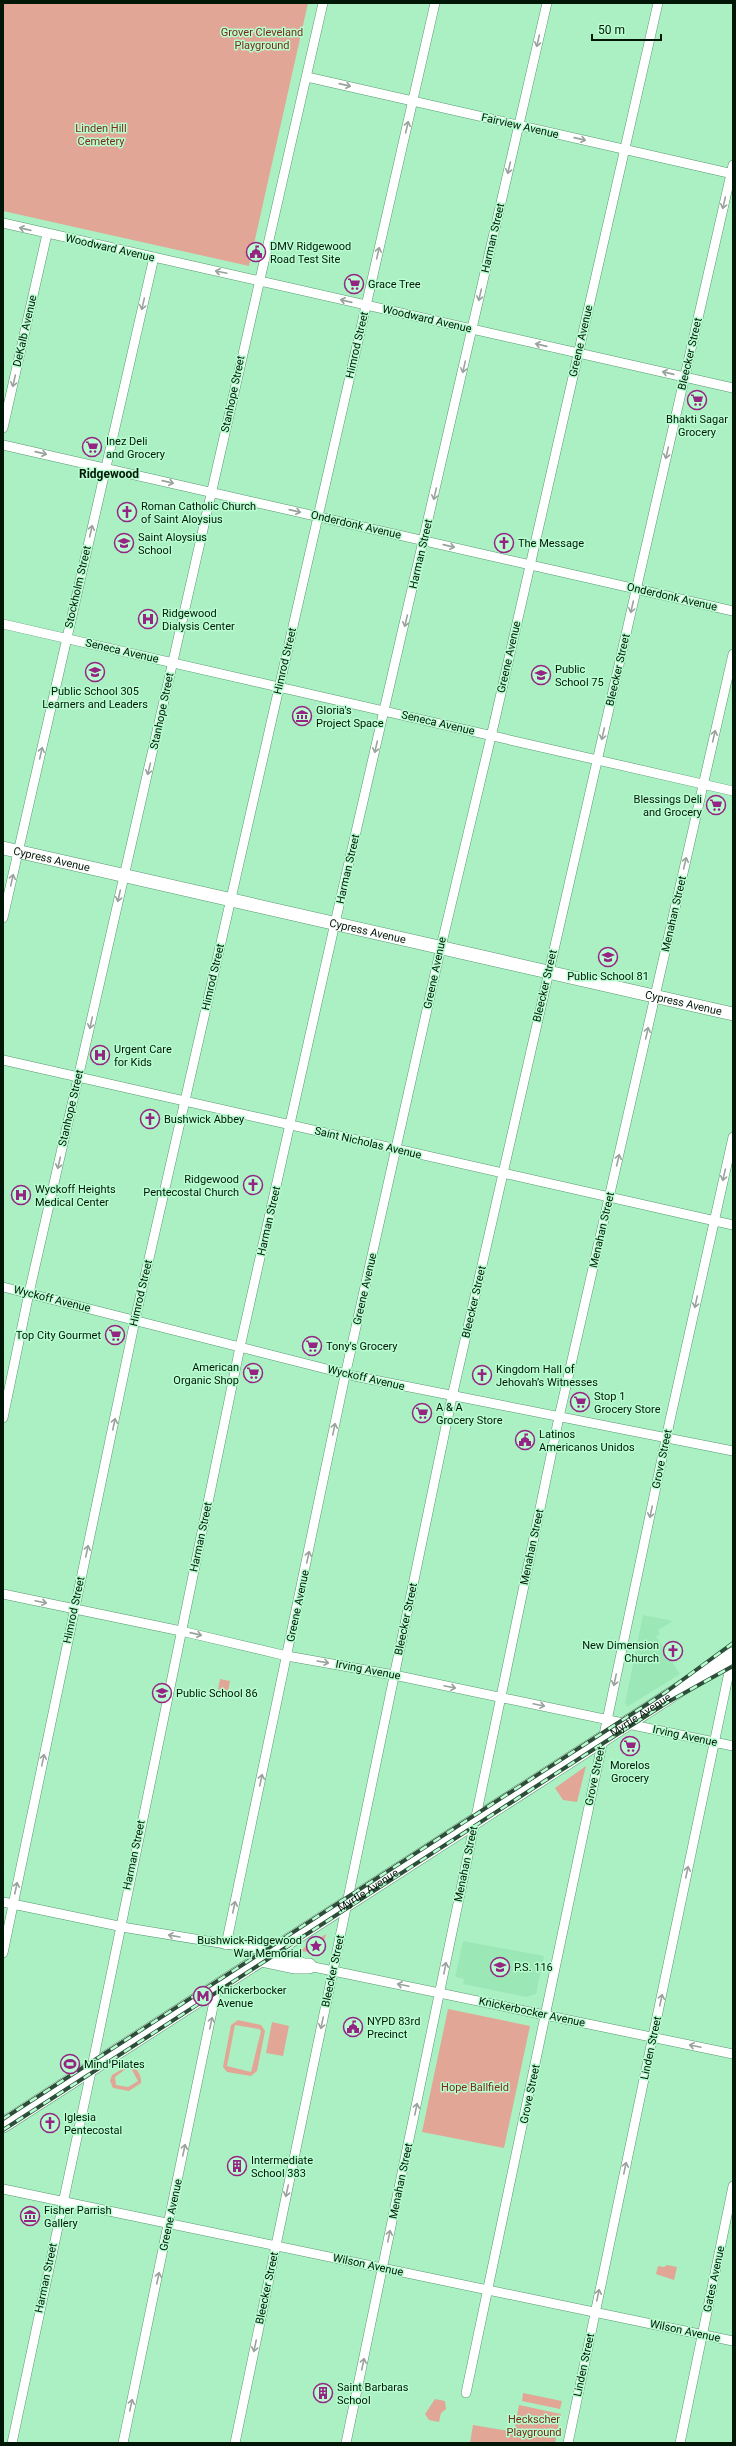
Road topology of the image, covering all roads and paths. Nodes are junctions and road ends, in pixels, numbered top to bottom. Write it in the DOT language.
graph roads {
  1 [pos="323,3"];
  2 [pos="435,3"];
  3 [pos="547,3"];
  4 [pos="658,3"];
  5 [pos="306,77"];
  6 [pos="412,101"];
  7 [pos="518,125"];
  8 [pos="624,149"];
  9 [pos="732,171"];
  10 [pos="3,223"];
  11 [pos="47,234"];
  12 [pos="154,257"];
  13 [pos="259,281"];
  14 [pos="366,305"];
  15 [pos="472,329"];
  16 [pos="578,353"];
  17 [pos="684,377"];
  18 [pos="733,388"];
  19 [pos="3,428"];
  20 [pos="3,445"];
  21 [pos="105,468"];
  22 [pos="212,492"];
  23 [pos="318,516"];
  24 [pos="424,541"];
  25 [pos="530,565"];
  26 [pos="636,589"];
  27 [pos="733,611"];
  28 [pos="3,624"];
  29 [pos="66,639"];
  30 [pos="733,654"];
  31 [pos="172,663"];
  32 [pos="279,687"];
  33 [pos="385,711"];
  34 [pos="491,736"];
  35 [pos="597,760"];
  36 [pos="704,784"];
  37 [pos="733,791"];
  38 [pos="3,848"];
  39 [pos="18,851"];
  40 [pos="124,875"];
  41 [pos="231,900"];
  42 [pos="3,918"];
  43 [pos="335,924"];
  44 [pos="440,947"];
  45 [pos="548,972"];
  46 [pos="655,996"];
  47 [pos="733,1014"];
  48 [pos="3,1060"];
  49 [pos="78,1077"];
  50 [pos="184,1102"];
  51 [pos="290,1126"];
  52 [pos="733,1138"];
  53 [pos="396,1150"];
  54 [pos="503,1174"];
  55 [pos="609,1198"];
  56 [pos="713,1220"];
  57 [pos="733,1225"];
  58 [pos="3,1287"];
  59 [pos="29,1293"];
  60 [pos="135,1320"];
  61 [pos="240,1347"];
  62 [pos="346,1374"];
  63 [pos="452,1397"];
  64 [pos="3,1418"];
  65 [pos="559,1418"];
  66 [pos="666,1438"];
  67 [pos="733,1451"];
  68 [pos="3,1594"];
  69 [pos="74,1609"];
  70 [pos="181,1631"];
  71 [pos="733,1654"];
  72 [pos="287,1656"];
  73 [pos="394,1675"];
  74 [pos="501,1697"];
  75 [pos="607,1720"];
  76 [pos="627,1724"];
  77 [pos="602,1739"];
  78 [pos="714,1742"];
  79 [pos="733,1746"];
  80 [pos="475,1821"];
  81 [pos="3,1902"];
  82 [pos="13,1904"];
  83 [pos="346,1904"];
  84 [pos="119,1926"];
  85 [pos="226,1945"];
  86 [pos="3,1953"];
  87 [pos="266,1956"];
  88 [pos="309,1966"];
  89 [pos="333,1971"];
  90 [pos="217,1987"];
  91 [pos="440,1993"];
  92 [pos="546,2016"];
  93 [pos="653,2038"];
  94 [pos="733,2054"];
  95 [pos="92,2067"];
  96 [pos="3,2125"];
  97 [pos="733,2186"];
  98 [pos="3,2189"];
  99 [pos="62,2201"];
  100 [pos="169,2224"];
  101 [pos="276,2246"];
  102 [pos="383,2268"];
  103 [pos="489,2290"];
  104 [pos="595,2312"];
  105 [pos="702,2335"];
  106 [pos="733,2341"];
  107 [pos="466,2393"];
  108 [pos="12,2443"];
  109 [pos="123,2443"];
  110 [pos="235,2443"];
  111 [pos="346,2443"];
  112 [pos="568,2443"];
  113 [pos="680,2443"];
  1 -- 5 [label="street, Stanhope Street"];
  2 -- 6 [label="street, Himrod Street"];
  3 -- 7 [label="street, Harman Street, one-way"];
  4 -- 8 [label="street, Greene Avenue"];
  5 -- 6 [label="street, Fairview Avenue, one-way"];
  5 -- 13 [label="street, Stanhope Street"];
  6 -- 7 [label="street, Fairview Avenue"];
  14 -- 6 [label="street, Himrod Street, one-way"];
  7 -- 8 [label="street, Fairview Avenue, one-way"];
  7 -- 15 [label="street, Harman Street, one-way"];
  8 -- 9 [label="street, Fairview Avenue"];
  8 -- 16 [label="street, Greene Avenue"];
  9 -- 17 [label="street, Bleecker Street, one-way"];
  11 -- 10 [label="street, Woodward Avenue, one-way"];
  11 -- 12 [label="street, Woodward Avenue"];
  11 -- 19 [label="street, DeKalb Avenue, one-way"];
  13 -- 12 [label="street, Woodward Avenue, one-way"];
  12 -- 21 [label="street, Stockholm Street, one-way"];
  14 -- 13 [label="street, Woodward Avenue, one-way"];
  13 -- 22 [label="street, Stanhope Street"];
  14 -- 15 [label="street, Woodward Avenue"];
  14 -- 23 [label="street, Himrod Street"];
  16 -- 15 [label="street, Woodward Avenue, one-way"];
  15 -- 24 [label="street, Harman Street, one-way"];
  17 -- 16 [label="street, Woodward Avenue, one-way"];
  16 -- 25 [label="street, Greene Avenue"];
  17 -- 18 [label="street, Woodward Avenue"];
  17 -- 26 [label="street, Bleecker Street, one-way"];
  20 -- 21 [label="street, Onderdonk Avenue, one-way"];
  21 -- 22 [label="street, Onderdonk Avenue, one-way"];
  29 -- 21 [label="street, Stockholm Street, one-way"];
  22 -- 23 [label="street, Onderdonk Avenue, one-way"];
  22 -- 31 [label="street, Stanhope Street"];
  23 -- 24 [label="street, Onderdonk Avenue"];
  23 -- 32 [label="street, Himrod Street"];
  24 -- 25 [label="street, Onderdonk Avenue, one-way"];
  24 -- 33 [label="street, Harman Street, one-way"];
  25 -- 26 [label="street, Onderdonk Avenue"];
  25 -- 34 [label="street, Greene Avenue"];
  26 -- 27 [label="street, Onderdonk Avenue"];
  26 -- 35 [label="street, Bleecker Street, one-way"];
  28 -- 29 [label="street, Seneca Avenue"];
  29 -- 31 [label="street, Seneca Avenue"];
  39 -- 29 [label="street, Stockholm Street, one-way"];
  36 -- 30 [label="street, Menahan Street, one-way"];
  31 -- 32 [label="street, Seneca Avenue"];
  31 -- 40 [label="street, Stanhope Street, one-way"];
  32 -- 33 [label="street, Seneca Avenue"];
  32 -- 41 [label="street, Himrod Street"];
  33 -- 34 [label="street, Seneca Avenue"];
  33 -- 43 [label="street, Harman Street, one-way"];
  34 -- 35 [label="street, Seneca Avenue"];
  34 -- 44 [label="street, Greene Avenue"];
  35 -- 36 [label="street, Seneca Avenue"];
  35 -- 45 [label="street, Bleecker Street"];
  36 -- 37 [label="street, Seneca Avenue"];
  46 -- 36 [label="street, Menahan Street, one-way"];
  38 -- 39 [label="main road, Cypress Avenue"];
  39 -- 40 [label="main road, Cypress Avenue"];
  42 -- 39 [label="street, Stockholm Street, one-way"];
  40 -- 41 [label="main road, Cypress Avenue"];
  40 -- 49 [label="street, Stanhope Street, one-way"];
  41 -- 43 [label="main road, Cypress Avenue"];
  41 -- 50 [label="street, Himrod Street"];
  43 -- 44 [label="main road, Cypress Avenue"];
  43 -- 51 [label="street, Harman Street"];
  44 -- 45 [label="main road, Cypress Avenue"];
  44 -- 53 [label="street, Greene Avenue"];
  45 -- 46 [label="main road, Cypress Avenue"];
  45 -- 54 [label="street, Bleecker Street"];
  46 -- 47 [label="main road, Cypress Avenue"];
  55 -- 46 [label="street, Menahan Street, one-way"];
  48 -- 49 [label="street, Saint Nicholas Avenue"];
  49 -- 50 [label="street, Saint Nicholas Avenue"];
  49 -- 59 [label="street, Stanhope Street, one-way"];
  50 -- 51 [label="street, Saint Nicholas Avenue"];
  50 -- 60 [label="street, Himrod Street"];
  51 -- 53 [label="street, Saint Nicholas Avenue"];
  51 -- 61 [label="street, Harman Street"];
  52 -- 56 [label="street, Grove Street, one-way"];
  53 -- 54 [label="street, Saint Nicholas Avenue"];
  53 -- 62 [label="street, Greene Avenue"];
  54 -- 55 [label="street, Saint Nicholas Avenue"];
  54 -- 63 [label="street, Bleecker Street"];
  55 -- 56 [label="street, Saint Nicholas Avenue"];
  55 -- 65 [label="street, Menahan Street"];
  56 -- 57 [label="street, Saint Nicholas Avenue"];
  56 -- 66 [label="street, Grove Street, one-way"];
  58 -- 59 [label="street, Wyckoff Avenue"];
  59 -- 60 [label="street, Wyckoff Avenue"];
  59 -- 64 [label="street, Stanhope Street"];
  60 -- 61 [label="street, Wyckoff Avenue"];
  69 -- 60 [label="street, Himrod Street, one-way"];
  61 -- 62 [label="street, Wyckoff Avenue"];
  61 -- 70 [label="street, Harman Street"];
  62 -- 63 [label="street, Wyckoff Avenue"];
  72 -- 62 [label="street, Greene Avenue, one-way"];
  63 -- 65 [label="street, Wyckoff Avenue"];
  63 -- 73 [label="street, Bleecker Street"];
  65 -- 66 [label="street, Wyckoff Avenue"];
  65 -- 74 [label="street, Menahan Street"];
  66 -- 67 [label="street, Wyckoff Avenue"];
  66 -- 75 [label="street, Grove Street, one-way"];
  68 -- 69 [label="street, Irving Avenue, one-way"];
  69 -- 70 [label="street, Irving Avenue"];
  82 -- 69 [label="street, Himrod Street, one-way"];
  70 -- 72 [label="street, Irving Avenue, one-way"];
  70 -- 84 [label="street, Harman Street"];
  71 -- 76 [label="main road, Myrtle Avenue"];
  71 -- 78 [label="street, Linden Street"];
  72 -- 73 [label="street, Irving Avenue, one-way"];
  85 -- 72 [label="street, Greene Avenue, one-way"];
  73 -- 74 [label="street, Irving Avenue, one-way"];
  73 -- 83 [label="street, Bleecker Street"];
  74 -- 75 [label="street, Irving Avenue, one-way"];
  74 -- 80 [label="street, Menahan Street"];
  75 -- 76 [label="street, Irving Avenue"];
  75 -- 77 [label="street, Grove Street"];
  76 -- 77 [label="main road, Myrtle Avenue"];
  76 -- 78 [label="street, Irving Avenue"];
  77 -- 80 [label="main road, Myrtle Avenue"];
  77 -- 92 [label="street, Grove Street"];
  78 -- 79 [label="street, Irving Avenue"];
  93 -- 78 [label="street, Linden Street, one-way"];
  80 -- 83 [label="main road, Myrtle Avenue"];
  91 -- 80 [label="street, Menahan Street, one-way"];
  81 -- 82 [label="street"];
  82 -- 84 [label="street"];
  82 -- 86 [label="street, Himrod Street"];
  83 -- 87 [label="main road, Myrtle Avenue"];
  83 -- 89 [label="street, Bleecker Street"];
  85 -- 84 [label="street, one-way"];
  84 -- 95 [label="street, Harman Street"];
  85 -- 87 [label="street"];
  87 -- 88 [label="main road"];
  87 -- 90 [label="main road, Myrtle Avenue"];
  88 -- 89 [label="street, Knickerbocker Avenue"];
  91 -- 89 [label="street, Knickerbocker Avenue, one-way"];
  89 -- 101 [label="street, Bleecker Street, one-way"];
  90 -- 95 [label="main road, Myrtle Avenue"];
  100 -- 90 [label="street, Greene Avenue, one-way"];
  91 -- 92 [label="street, Knickerbocker Avenue"];
  102 -- 91 [label="street, Menahan Street, one-way"];
  92 -- 93 [label="street, Knickerbocker Avenue"];
  92 -- 103 [label="street, Grove Street"];
  94 -- 93 [label="street, Knickerbocker Avenue, one-way"];
  104 -- 93 [label="street, Linden Street, one-way"];
  95 -- 96 [label="main road, Myrtle Avenue"];
  95 -- 99 [label="street, Harman Street"];
  97 -- 105 [label="street, Gates Avenue"];
  98 -- 99 [label="street, Wilson Avenue"];
  99 -- 100 [label="street, Wilson Avenue"];
  99 -- 108 [label="street, Harman Street"];
  100 -- 101 [label="street, Wilson Avenue"];
  109 -- 100 [label="street, Greene Avenue, one-way"];
  101 -- 102 [label="street, Wilson Avenue"];
  101 -- 110 [label="street, Bleecker Street, one-way"];
  102 -- 103 [label="street, Wilson Avenue"];
  111 -- 102 [label="street, Menahan Street, one-way"];
  103 -- 104 [label="street, Wilson Avenue"];
  103 -- 107 [label="street, Grove Street"];
  104 -- 105 [label="street, Wilson Avenue"];
  104 -- 112 [label="street, Linden Street"];
  105 -- 106 [label="street, Wilson Avenue"];
  105 -- 113 [label="street, Gates Avenue"];
}
